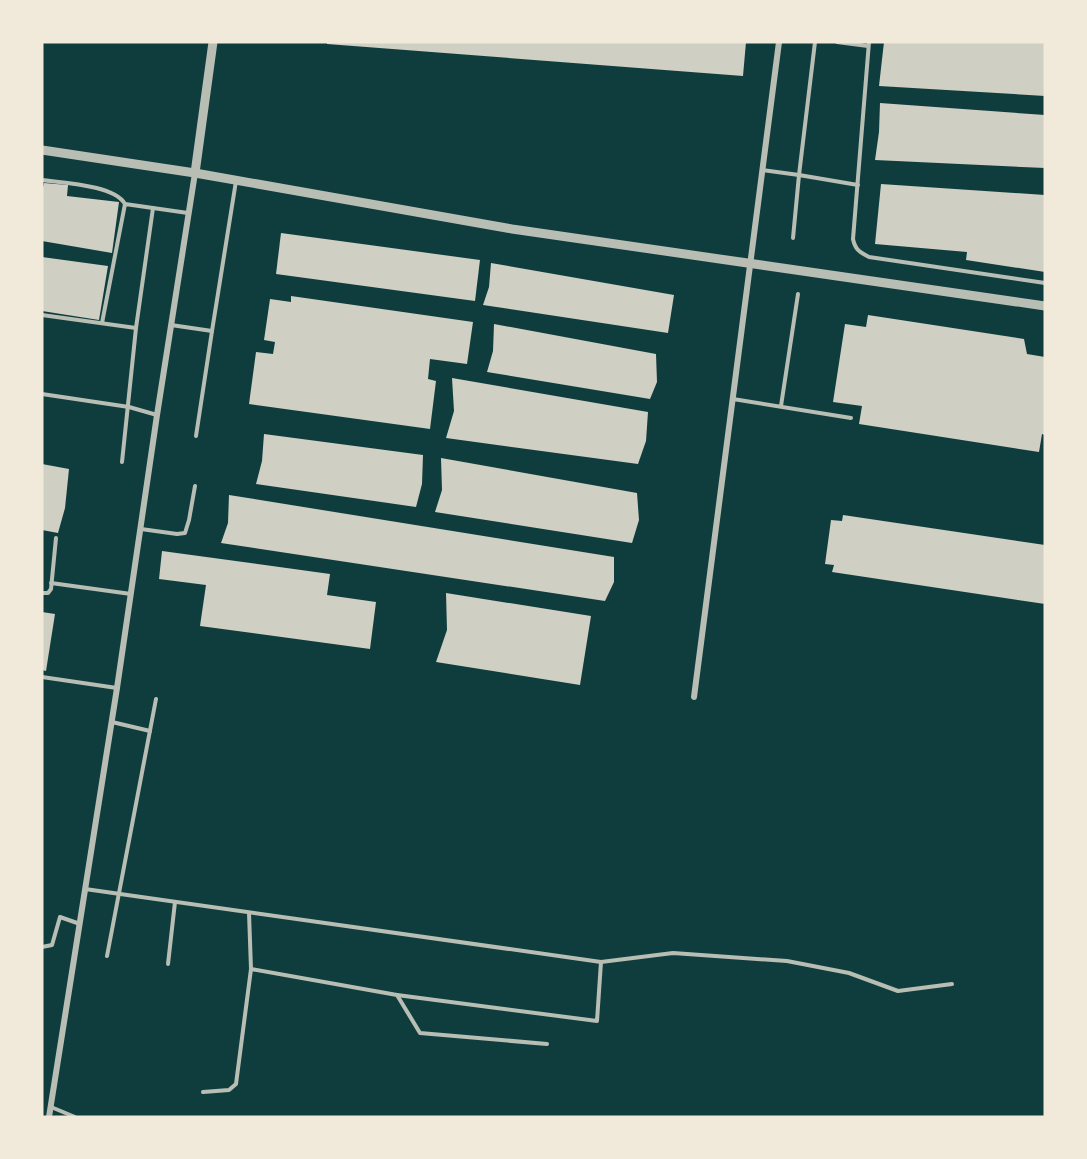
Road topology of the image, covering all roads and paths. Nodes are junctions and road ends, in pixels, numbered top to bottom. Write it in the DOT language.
graph roads {
  1 [pos="213,42"];
  2 [pos="778,42"];
  3 [pos="815,42"];
  4 [pos="837,42"];
  5 [pos="869,44"];
  6 [pos="42,150"];
  7 [pos="762,170"];
  8 [pos="195,173"];
  9 [pos="799,175"];
  10 [pos="42,180"];
  11 [pos="236,180"];
  12 [pos="858,185"];
  13 [pos="124,204"];
  14 [pos="153,208"];
  15 [pos="188,213"];
  16 [pos="793,238"];
  17 [pos="750,262"];
  18 [pos="1045,283"];
  19 [pos="798,294"];
  20 [pos="1045,306"];
  21 [pos="42,315"];
  22 [pos="102,323"];
  23 [pos="171,325"];
  24 [pos="136,328"];
  25 [pos="212,331"];
  26 [pos="42,394"];
  27 [pos="732,398"];
  28 [pos="781,406"];
  29 [pos="129,407"];
  30 [pos="157,415"];
  31 [pos="851,418"];
  32 [pos="196,436"];
  33 [pos="122,462"];
  34 [pos="195,486"];
  35 [pos="140,529"];
  36 [pos="56,538"];
  37 [pos="51,583"];
  38 [pos="42,593"];
  39 [pos="131,594"];
  40 [pos="42,677"];
  41 [pos="117,688"];
  42 [pos="694,697"];
  43 [pos="156,699"];
  44 [pos="112,722"];
  45 [pos="150,731"];
  46 [pos="85,889"];
  47 [pos="120,894"];
  48 [pos="175,902"];
  49 [pos="249,913"];
  50 [pos="80,924"];
  51 [pos="42,947"];
  52 [pos="107,956"];
  53 [pos="601,962"];
  54 [pos="168,964"];
  55 [pos="251,969"];
  56 [pos="952,984"];
  57 [pos="397,994"];
  58 [pos="547,1044"];
  59 [pos="203,1092"];
  60 [pos="42,1104"];
  61 [pos="50,1106"];
  62 [pos="49,1117"];
  63 [pos="75,1117"];
  1 -- 8 [label="street"];
  2 -- 7 [label="street"];
  3 -- 9 [label="lane"];
  4 -- 5 [label="lane"];
  5 -- 12 [label="lane"];
  6 -- 8 [label="street"];
  7 -- 9 [label="lane"];
  7 -- 17 [label="street"];
  8 -- 11 [label="street"];
  8 -- 15 [label="street"];
  9 -- 12 [label="lane"];
  9 -- 16 [label="lane"];
  10 -- 13 [label="lane"];
  11 -- 17 [label="street"];
  11 -- 25 [label="lane"];
  12 -- 18 [label="lane"];
  13 -- 14 [label="lane"];
  13 -- 22 [label="lane"];
  14 -- 15 [label="lane"];
  14 -- 24 [label="lane"];
  15 -- 23 [label="street"];
  17 -- 20 [label="street"];
  17 -- 27 [label="street"];
  19 -- 28 [label="lane"];
  21 -- 22 [label="lane"];
  22 -- 24 [label="lane"];
  23 -- 25 [label="lane"];
  23 -- 30 [label="street"];
  24 -- 29 [label="lane"];
  25 -- 32 [label="lane"];
  26 -- 29 [label="lane"];
  27 -- 28 [label="lane"];
  27 -- 42 [label="street"];
  28 -- 31 [label="lane"];
  29 -- 30 [label="lane"];
  29 -- 33 [label="lane"];
  30 -- 35 [label="street"];
  34 -- 35 [label="lane"];
  35 -- 39 [label="street"];
  36 -- 37 [label="lane"];
  37 -- 38 [label="lane"];
  37 -- 39 [label="lane"];
  39 -- 41 [label="street"];
  40 -- 41 [label="lane"];
  41 -- 44 [label="street"];
  43 -- 45 [label="lane"];
  44 -- 45 [label="lane"];
  44 -- 46 [label="street"];
  45 -- 47 [label="lane"];
  46 -- 47 [label="lane"];
  46 -- 50 [label="street"];
  47 -- 48 [label="lane"];
  47 -- 52 [label="lane"];
  48 -- 49 [label="lane"];
  48 -- 54 [label="lane"];
  49 -- 53 [label="lane"];
  49 -- 55 [label="lane"];
  50 -- 51 [label="lane"];
  50 -- 61 [label="street"];
  53 -- 56 [label="lane"];
  53 -- 57 [label="lane"];
  55 -- 57 [label="lane"];
  55 -- 59 [label="lane"];
  57 -- 58 [label="lane"];
  60 -- 61 [label="street"];
  61 -- 62 [label="street"];
  61 -- 63 [label="lane"];
}
